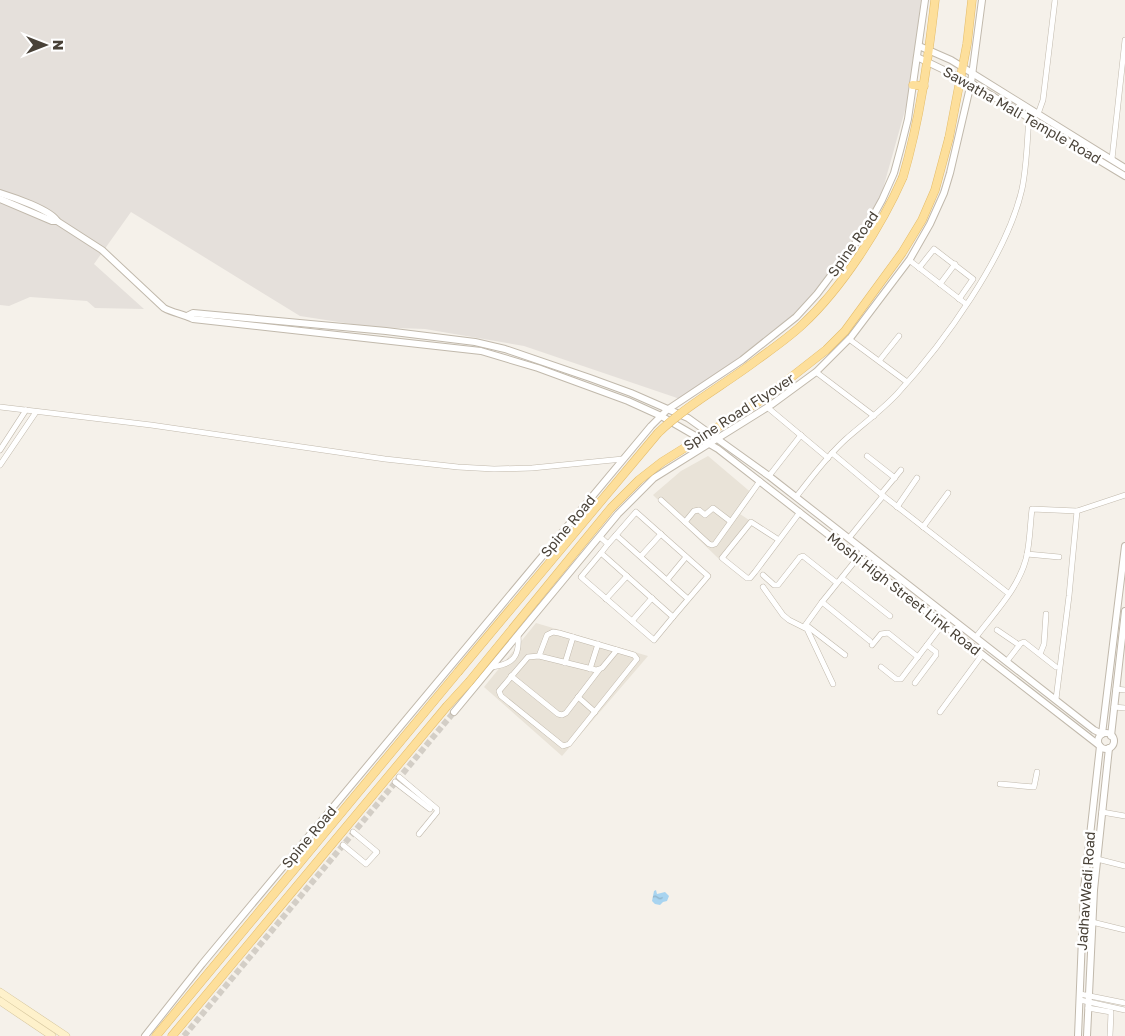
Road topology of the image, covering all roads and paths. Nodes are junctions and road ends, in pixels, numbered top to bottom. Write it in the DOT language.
graph roads {
  1 [pos="925,0"];
  2 [pos="935,0"];
  3 [pos="972,0"];
  4 [pos="982,0"];
  5 [pos="1055,0"];
  6 [pos="1125,42"];
  7 [pos="919,46"];
  8 [pos="929,50"];
  9 [pos="917,57"];
  10 [pos="928,61"];
  11 [pos="963,67"];
  12 [pos="973,73"];
  13 [pos="961,78"];
  14 [pos="971,83"];
  15 [pos="913,85"];
  16 [pos="924,86"];
  17 [pos="1038,114"];
  18 [pos="1029,117"];
  19 [pos="1112,160"];
  20 [pos="1125,168"];
  21 [pos="1125,176"];
  22 [pos="0,193"];
  23 [pos="0,199"];
  24 [pos="57,221"];
  25 [pos="909,260"];
  26 [pos="954,264"];
  27 [pos="919,268"];
  28 [pos="940,284"];
  29 [pos="959,299"];
  30 [pos="966,304"];
  31 [pos="187,316"];
  32 [pos="352,327"];
  33 [pos="351,336"];
  34 [pos="899,336"];
  35 [pos="849,339"];
  36 [pos="879,361"];
  37 [pos="816,372"];
  38 [pos="907,382"];
  39 [pos="0,407"];
  40 [pos="767,407"];
  41 [pos="668,409"];
  42 [pos="26,410"];
  43 [pos="36,412"];
  44 [pos="661,416"];
  45 [pos="874,416"];
  46 [pos="801,435"];
  47 [pos="718,438"];
  48 [pos="708,444"];
  49 [pos="0,450"];
  50 [pos="830,456"];
  51 [pos="867,456"];
  52 [pos="623,459"];
  53 [pos="0,465"];
  54 [pos="901,470"];
  55 [pos="769,476"];
  56 [pos="894,478"];
  57 [pos="917,478"];
  58 [pos="760,481"];
  59 [pos="948,493"];
  60 [pos="882,495"];
  61 [pos="1125,495"];
  62 [pos="796,497"];
  63 [pos="661,500"];
  64 [pos="898,507"];
  65 [pos="1077,511"];
  66 [pos="800,512"];
  67 [pos="730,521"];
  68 [pos="685,522"];
  69 [pos="923,527"];
  70 [pos="661,534"];
  71 [pos="616,535"];
  72 [pos="600,537"];
  73 [pos="849,538"];
  74 [pos="779,540"];
  75 [pos="608,544"];
  76 [pos="1125,546"];
  77 [pos="864,550"];
  78 [pos="601,553"];
  79 [pos="1027,554"];
  80 [pos="640,556"];
  81 [pos="686,557"];
  82 [pos="1059,557"];
  83 [pos="858,558"];
  84 [pos="763,574"];
  85 [pos="627,576"];
  86 [pos="842,578"];
  87 [pos="667,580"];
  88 [pos="837,583"];
  89 [pos="763,586"];
  90 [pos="1008,593"];
  91 [pos="652,598"];
  92 [pos="606,599"];
  93 [pos="688,599"];
  94 [pos="822,602"];
  95 [pos="1125,611"];
  96 [pos="1046,614"];
  97 [pos="890,616"];
  98 [pos="673,617"];
  99 [pos="632,621"];
  100 [pos="943,624"];
  101 [pos="805,626"];
  102 [pos="997,630"];
  103 [pos="518,635"];
  104 [pos="573,637"];
  105 [pos="976,637"];
  106 [pos="598,644"];
  107 [pos="984,644"];
  108 [pos="927,645"];
  109 [pos="1018,645"];
  110 [pos="617,650"];
  111 [pos="980,654"];
  112 [pos="1040,654"];
  113 [pos="845,655"];
  114 [pos="539,656"];
  115 [pos="918,657"];
  116 [pos="514,658"];
  117 [pos="1007,661"];
  118 [pos="565,663"];
  119 [pos="521,664"];
  120 [pos="492,667"];
  121 [pos="881,667"];
  122 [pos="1056,667"];
  123 [pos="590,669"];
  124 [pos="599,670"];
  125 [pos="511,676"];
  126 [pos="915,683"];
  127 [pos="833,684"];
  128 [pos="1116,689"];
  129 [pos="1125,690"];
  130 [pos="430,692"];
  131 [pos="437,698"];
  132 [pos="578,698"];
  133 [pos="1056,699"];
  134 [pos="447,706"];
  135 [pos="1114,707"];
  136 [pos="1125,708"];
  137 [pos="454,712"];
  138 [pos="595,712"];
  139 [pos="940,712"];
  140 [pos="1102,734"];
  141 [pos="1111,736"];
  142 [pos="1100,746"];
  143 [pos="1109,748"];
  144 [pos="1037,772"];
  145 [pos="399,777"];
  146 [pos="395,782"];
  147 [pos="1000,784"];
  148 [pos="430,809"];
  149 [pos="1102,812"];
  150 [pos="1125,816"];
  151 [pos="353,832"];
  152 [pos="419,834"];
  153 [pos="343,845"];
  154 [pos="1097,859"];
  155 [pos="1125,866"];
  156 [pos="1092,922"];
  157 [pos="1125,930"];
  158 [pos="0,992"];
  159 [pos="1089,996"];
  160 [pos="1080,997"];
  161 [pos="0,1001"];
  162 [pos="1125,1003"];
  163 [pos="1088,1006"];
  164 [pos="1125,1010"];
  165 [pos="52,1036"];
  166 [pos="66,1036"];
  167 [pos="145,1036"];
  168 [pos="156,1036"];
  169 [pos="172,1036"];
  170 [pos="1078,1036"];
  171 [pos="1087,1036"];
  172 [pos="1110,1036"];
  1 -- 7 [label="street, Spine Road"];
  2 -- 8 [label="main road"];
  3 -- 11 [label="main road"];
  4 -- 12 [label="street"];
  5 -- 17 [label="street"];
  6 -- 19 [label="street"];
  7 -- 8 [label="street, Sawatha Mali Temple Road"];
  7 -- 9 [label="street, Spine Road"];
  8 -- 10 [label="main road"];
  8 -- 11 [label="street, Sawatha Mali Temple Road"];
  9 -- 10 [label="street, Sawatha Mali Temple Road"];
  9 -- 15 [label="street, Spine Road"];
  10 -- 13 [label="street, Sawatha Mali Temple Road"];
  10 -- 16 [label="main road"];
  11 -- 12 [label="street, Sawatha Mali Temple Road"];
  11 -- 13 [label="main road"];
  12 -- 14 [label="street"];
  12 -- 17 [label="street, Sawatha Mali Temple Road"];
  13 -- 14 [label="street, Sawatha Mali Temple Road"];
  13 -- 134 [label="main road, Spine Road Flyover, bridge"];
  14 -- 18 [label="street, Sawatha Mali Temple Road"];
  14 -- 25 [label="street"];
  15 -- 16 [label="main road"];
  15 -- 41 [label="street, Spine Road"];
  16 -- 131 [label="main road, bridge"];
  17 -- 19 [label="street, Sawatha Mali Temple Road"];
  18 -- 21 [label="street, Sawatha Mali Temple Road"];
  18 -- 30 [label="street"];
  19 -- 20 [label="street, Sawatha Mali Temple Road"];
  22 -- 24 [label="street, Moshi High Street Link Road"];
  23 -- 24 [label="street"];
  24 -- 31 [label="street, Moshi High Street Link Road"];
  25 -- 27 [label="street"];
  25 -- 35 [label="street"];
  26 -- 27 [label="street"];
  26 -- 28 [label="street"];
  26 -- 29 [label="street"];
  27 -- 28 [label="street"];
  28 -- 29 [label="street"];
  29 -- 30 [label="street"];
  30 -- 38 [label="street"];
  31 -- 32 [label="street, Moshi High Street Link Road"];
  31 -- 33 [label="street, Moshi High Street Link Road"];
  32 -- 33 [label="street"];
  32 -- 41 [label="street, Moshi High Street Link Road"];
  33 -- 44 [label="street, Moshi High Street Link Road"];
  34 -- 36 [label="street"];
  35 -- 36 [label="street"];
  35 -- 37 [label="street"];
  36 -- 38 [label="street"];
  37 -- 40 [label="street"];
  37 -- 45 [label="street"];
  38 -- 45 [label="street"];
  39 -- 42 [label="street"];
  40 -- 46 [label="street"];
  40 -- 47 [label="street"];
  41 -- 44 [label="street, Spine Road"];
  41 -- 47 [label="street, Moshi High Street Link Road"];
  42 -- 43 [label="street"];
  42 -- 49 [label="street"];
  43 -- 52 [label="street"];
  43 -- 53 [label="street"];
  44 -- 48 [label="street, Moshi High Street Link Road"];
  44 -- 52 [label="street, Spine Road"];
  45 -- 50 [label="street"];
  46 -- 50 [label="street"];
  46 -- 55 [label="street"];
  47 -- 48 [label="street"];
  47 -- 55 [label="street, Moshi High Street Link Road"];
  48 -- 58 [label="street, Moshi High Street Link Road"];
  48 -- 72 [label="street"];
  50 -- 60 [label="street"];
  50 -- 62 [label="street"];
  51 -- 56 [label="street"];
  52 -- 130 [label="street, Spine Road"];
  54 -- 56 [label="street"];
  55 -- 62 [label="street, Moshi High Street Link Road"];
  56 -- 60 [label="street"];
  57 -- 64 [label="street"];
  58 -- 66 [label="street, Moshi High Street Link Road"];
  58 -- 67 [label="street"];
  59 -- 69 [label="street"];
  60 -- 64 [label="street"];
  60 -- 73 [label="street"];
  61 -- 65 [label="street"];
  62 -- 73 [label="street, Moshi High Street Link Road"];
  63 -- 68 [label="street"];
  64 -- 69 [label="street"];
  65 -- 79 [label="street"];
  65 -- 133 [label="street"];
  66 -- 74 [label="street"];
  66 -- 83 [label="street, Moshi High Street Link Road"];
  67 -- 68 [label="street"];
  67 -- 68 [label="street"];
  69 -- 90 [label="street"];
  70 -- 71 [label="street"];
  70 -- 80 [label="street"];
  70 -- 81 [label="street"];
  71 -- 75 [label="street"];
  71 -- 80 [label="street"];
  72 -- 75 [label="street"];
  72 -- 103 [label="street"];
  73 -- 77 [label="street, Moshi High Street Link Road"];
  74 -- 74 [label="street"];
  75 -- 78 [label="street"];
  76 -- 140 [label="street, JadhavWadi Road"];
  77 -- 83 [label="street"];
  77 -- 105 [label="street, Moshi High Street Link Road"];
  78 -- 85 [label="street"];
  78 -- 92 [label="street"];
  79 -- 82 [label="street"];
  79 -- 90 [label="street"];
  80 -- 87 [label="street"];
  81 -- 87 [label="street"];
  81 -- 93 [label="street"];
  83 -- 86 [label="street"];
  83 -- 100 [label="street, Moshi High Street Link Road"];
  84 -- 88 [label="street"];
  85 -- 91 [label="street"];
  85 -- 92 [label="street"];
  86 -- 88 [label="street"];
  86 -- 97 [label="street"];
  87 -- 93 [label="street"];
  88 -- 94 [label="street"];
  89 -- 101 [label="street"];
  90 -- 105 [label="street"];
  91 -- 98 [label="street"];
  91 -- 99 [label="street"];
  92 -- 99 [label="street"];
  93 -- 98 [label="street"];
  94 -- 101 [label="street"];
  94 -- 115 [label="street"];
  95 -- 128 [label="street, JadhavWadi Road"];
  96 -- 112 [label="street"];
  98 -- 99 [label="street"];
  100 -- 108 [label="street"];
  100 -- 111 [label="street, Moshi High Street Link Road"];
  101 -- 113 [label="street"];
  101 -- 127 [label="street"];
  102 -- 109 [label="street"];
  103 -- 116 [label="street"];
  103 -- 120 [label="street"];
  104 -- 106 [label="street"];
  104 -- 114 [label="street"];
  104 -- 118 [label="street"];
  105 -- 107 [label="street, Moshi High Street Link Road"];
  106 -- 110 [label="street"];
  106 -- 123 [label="street"];
  107 -- 111 [label="street"];
  107 -- 117 [label="street, Moshi High Street Link Road"];
  108 -- 115 [label="street"];
  108 -- 126 [label="street"];
  109 -- 112 [label="street"];
  109 -- 117 [label="street"];
  110 -- 124 [label="street"];
  110 -- 138 [label="street"];
  111 -- 139 [label="street"];
  111 -- 142 [label="street, Moshi High Street Link Road"];
  112 -- 122 [label="street"];
  114 -- 118 [label="street"];
  114 -- 119 [label="street"];
  115 -- 121 [label="street"];
  116 -- 119 [label="street"];
  116 -- 120 [label="street"];
  117 -- 133 [label="street, Moshi High Street Link Road"];
  118 -- 123 [label="street"];
  119 -- 125 [label="street"];
  120 -- 137 [label="street"];
  123 -- 124 [label="street"];
  124 -- 132 [label="street"];
  125 -- 132 [label="street"];
  125 -- 138 [label="street"];
  128 -- 129 [label="street"];
  128 -- 135 [label="street, JadhavWadi Road"];
  130 -- 131 [label="main road"];
  130 -- 167 [label="street, Spine Road"];
  131 -- 168 [label="main road, Spine Road"];
  132 -- 138 [label="street"];
  133 -- 140 [label="street, Moshi High Street Link Road"];
  134 -- 137 [label="main road"];
  134 -- 169 [label="main road, Spine Road"];
  135 -- 136 [label="street"];
  135 -- 141 [label="street, JadhavWadi Road"];
  140 -- 141 [label="street"];
  140 -- 142 [label="street, JadhavWadi Road"];
  141 -- 143 [label="street, JadhavWadi Road"];
  142 -- 143 [label="street"];
  142 -- 160 [label="street, JadhavWadi Road"];
  143 -- 149 [label="street, JadhavWadi Road"];
  144 -- 147 [label="street"];
  145 -- 152 [label="street"];
  146 -- 148 [label="street"];
  149 -- 150 [label="street"];
  149 -- 154 [label="street, JadhavWadi Road"];
  151 -- 153 [label="street"];
  154 -- 155 [label="street"];
  154 -- 156 [label="street, JadhavWadi Road"];
  156 -- 157 [label="street"];
  156 -- 159 [label="street, JadhavWadi Road"];
  158 -- 166 [label="main road"];
  159 -- 160 [label="street"];
  159 -- 162 [label="street"];
  159 -- 163 [label="street, JadhavWadi Road"];
  160 -- 163 [label="street"];
  160 -- 170 [label="street, JadhavWadi Road"];
  161 -- 165 [label="main road"];
  163 -- 164 [label="street"];
  163 -- 171 [label="street, JadhavWadi Road"];
  163 -- 172 [label="street"];
}
